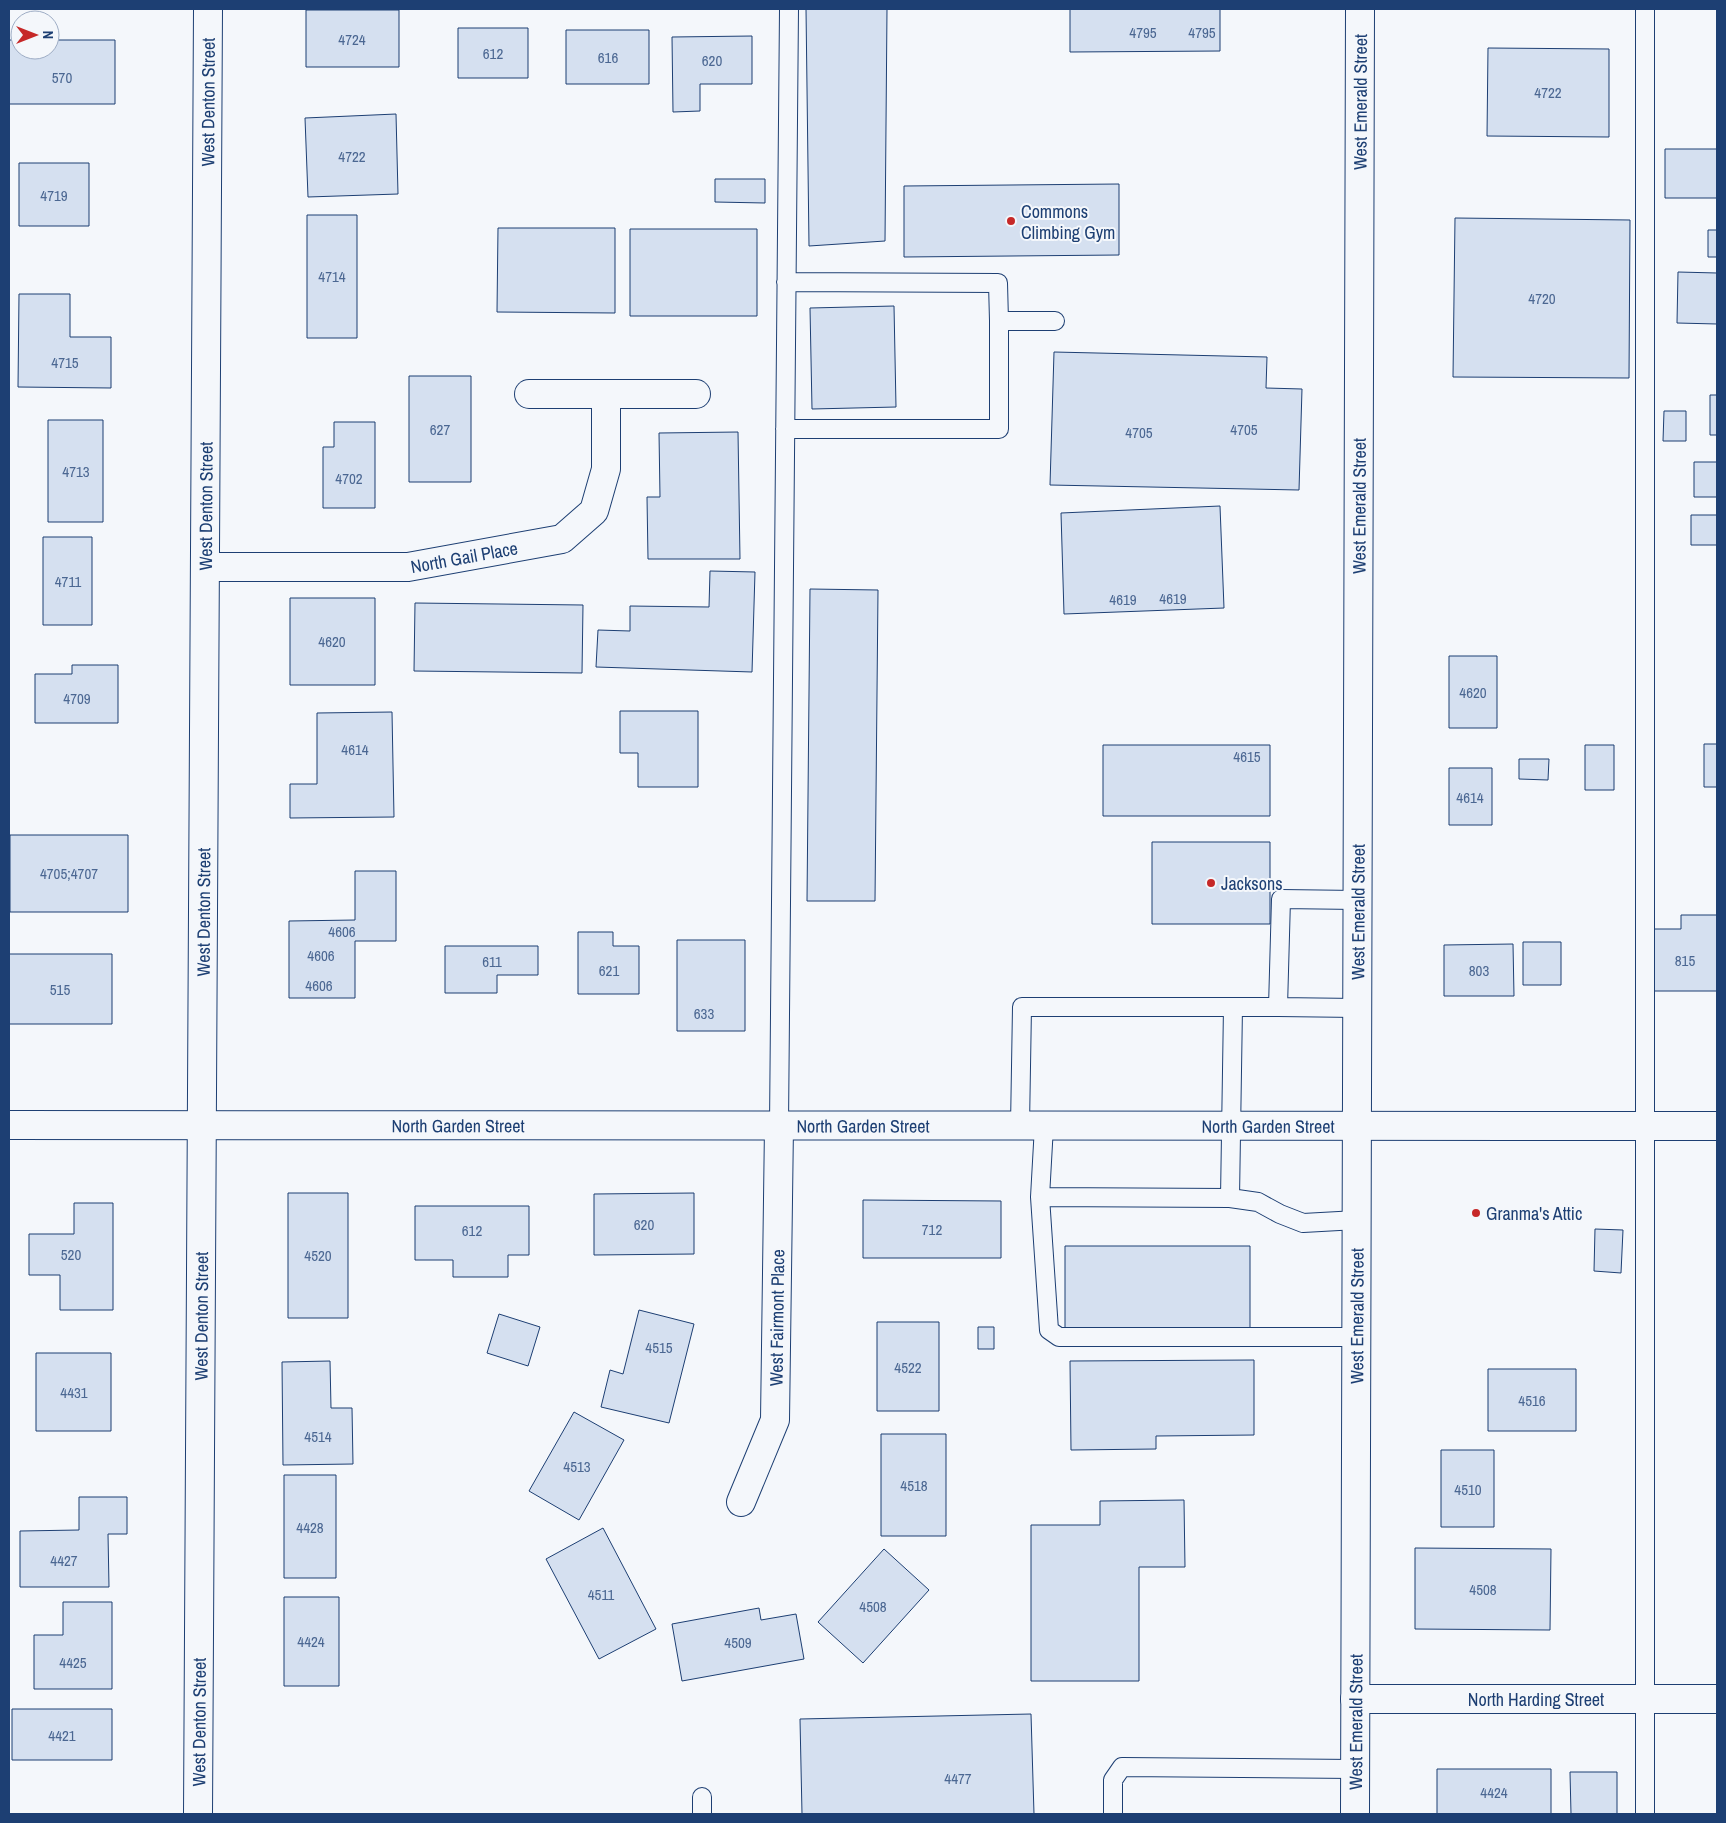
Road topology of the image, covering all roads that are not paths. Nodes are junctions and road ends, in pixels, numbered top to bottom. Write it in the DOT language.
graph roads {
  1 [pos="208,9"];
  2 [pos="789,9"];
  3 [pos="1360,9"];
  4 [pos="1645,9"];
  5 [pos="786,282"];
  6 [pos="999,321"];
  7 [pos="1055,321"];
  8 [pos="529,394"];
  9 [pos="606,394"];
  10 [pos="696,394"];
  11 [pos="785,429"];
  12 [pos="205,568"];
  13 [pos="1357,900"];
  14 [pos="1233,1006"];
  15 [pos="1278,1006"];
  16 [pos="1357,1008"];
  17 [pos="9,1125"];
  18 [pos="202,1125"];
  19 [pos="779,1126"];
  20 [pos="1032,1126"];
  21 [pos="1230,1126"];
  22 [pos="1357,1126"];
  23 [pos="1645,1126"];
  24 [pos="1717,1126"];
  25 [pos="1040,1197"];
  26 [pos="1230,1198"];
  27 [pos="1357,1220"];
  28 [pos="1356,1337"];
  29 [pos="741,1502"];
  30 [pos="1355,1699"];
  31 [pos="1645,1699"];
  32 [pos="1717,1699"];
  33 [pos="1355,1769"];
  34 [pos="198,1814"];
  35 [pos="1112,1814"];
  36 [pos="1355,1814"];
  37 [pos="1645,1814"];
  1 -- 12 [label="street, West Denton Street"];
  2 -- 5 [label="lane"];
  3 -- 13 [label="street, West Emerald Street"];
  4 -- 23 [label="lane"];
  5 -- 6 [label="lane"];
  5 -- 11 [label="lane"];
  6 -- 7 [label="lane"];
  6 -- 11 [label="lane"];
  8 -- 9 [label="street"];
  9 -- 10 [label="street"];
  9 -- 12 [label="street, North Gail Place"];
  11 -- 19 [label="lane"];
  12 -- 18 [label="street, West Denton Street"];
  13 -- 15 [label="lane"];
  13 -- 16 [label="street, West Emerald Street"];
  14 -- 15 [label="lane"];
  14 -- 20 [label="lane"];
  14 -- 21 [label="lane"];
  15 -- 16 [label="lane"];
  16 -- 22 [label="street, West Emerald Street"];
  17 -- 18 [label="street, North Garden Street"];
  18 -- 19 [label="street, North Garden Street"];
  18 -- 34 [label="street, West Denton Street"];
  19 -- 20 [label="street, North Garden Street"];
  19 -- 29 [label="street, West Fairmont Place"];
  20 -- 21 [label="street, North Garden Street"];
  20 -- 25 [label="lane"];
  21 -- 22 [label="street, North Garden Street"];
  21 -- 26 [label="lane"];
  22 -- 23 [label="street, North Garden Street"];
  22 -- 27 [label="street, West Emerald Street"];
  23 -- 24 [label="street, North Garden Street"];
  23 -- 31 [label="lane"];
  25 -- 26 [label="lane"];
  25 -- 28 [label="lane"];
  26 -- 27 [label="lane"];
  27 -- 28 [label="street, West Emerald Street"];
  28 -- 30 [label="street, West Emerald Street"];
  30 -- 31 [label="street, North Harding Street"];
  30 -- 33 [label="street, West Emerald Street"];
  31 -- 32 [label="street, North Harding Street"];
  31 -- 37 [label="lane"];
  33 -- 35 [label="lane"];
  33 -- 36 [label="street, West Emerald Street"];
}
